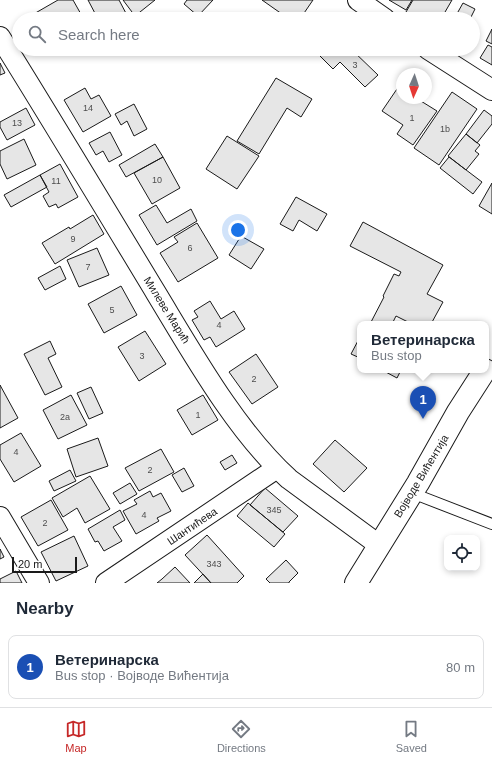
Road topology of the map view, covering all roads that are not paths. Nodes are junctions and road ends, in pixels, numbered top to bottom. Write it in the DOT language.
graph roads {
  1 [pos="358,0"];
  2 [pos="375,12"];
  3 [pos="0,37"];
  4 [pos="439,56"];
  5 [pos="492,90"];
  6 [pos="484,373"];
  7 [pos="277,468"];
  8 [pos="412,493"];
  9 [pos="0,517"];
  10 [pos="492,524"];
  11 [pos="379,545"];
  12 [pos="39,583"];
  13 [pos="106,583"];
  14 [pos="356,583"];
  1 -- 2 [label="street"];
  3 -- 7 [label="street, Милеве Марић"];
  4 -- 5 [label="street"];
  6 -- 8 [label="main road, Војводе Вићентија"];
  7 -- 11 [label="street, Милеве Марић"];
  7 -- 13 [label="street, Шантићева"];
  8 -- 10 [label="lane"];
  8 -- 11 [label="main road, Војводе Вићентија"];
  9 -- 12 [label="street"];
  11 -- 14 [label="main road, Војводе Вићентија"];
}
